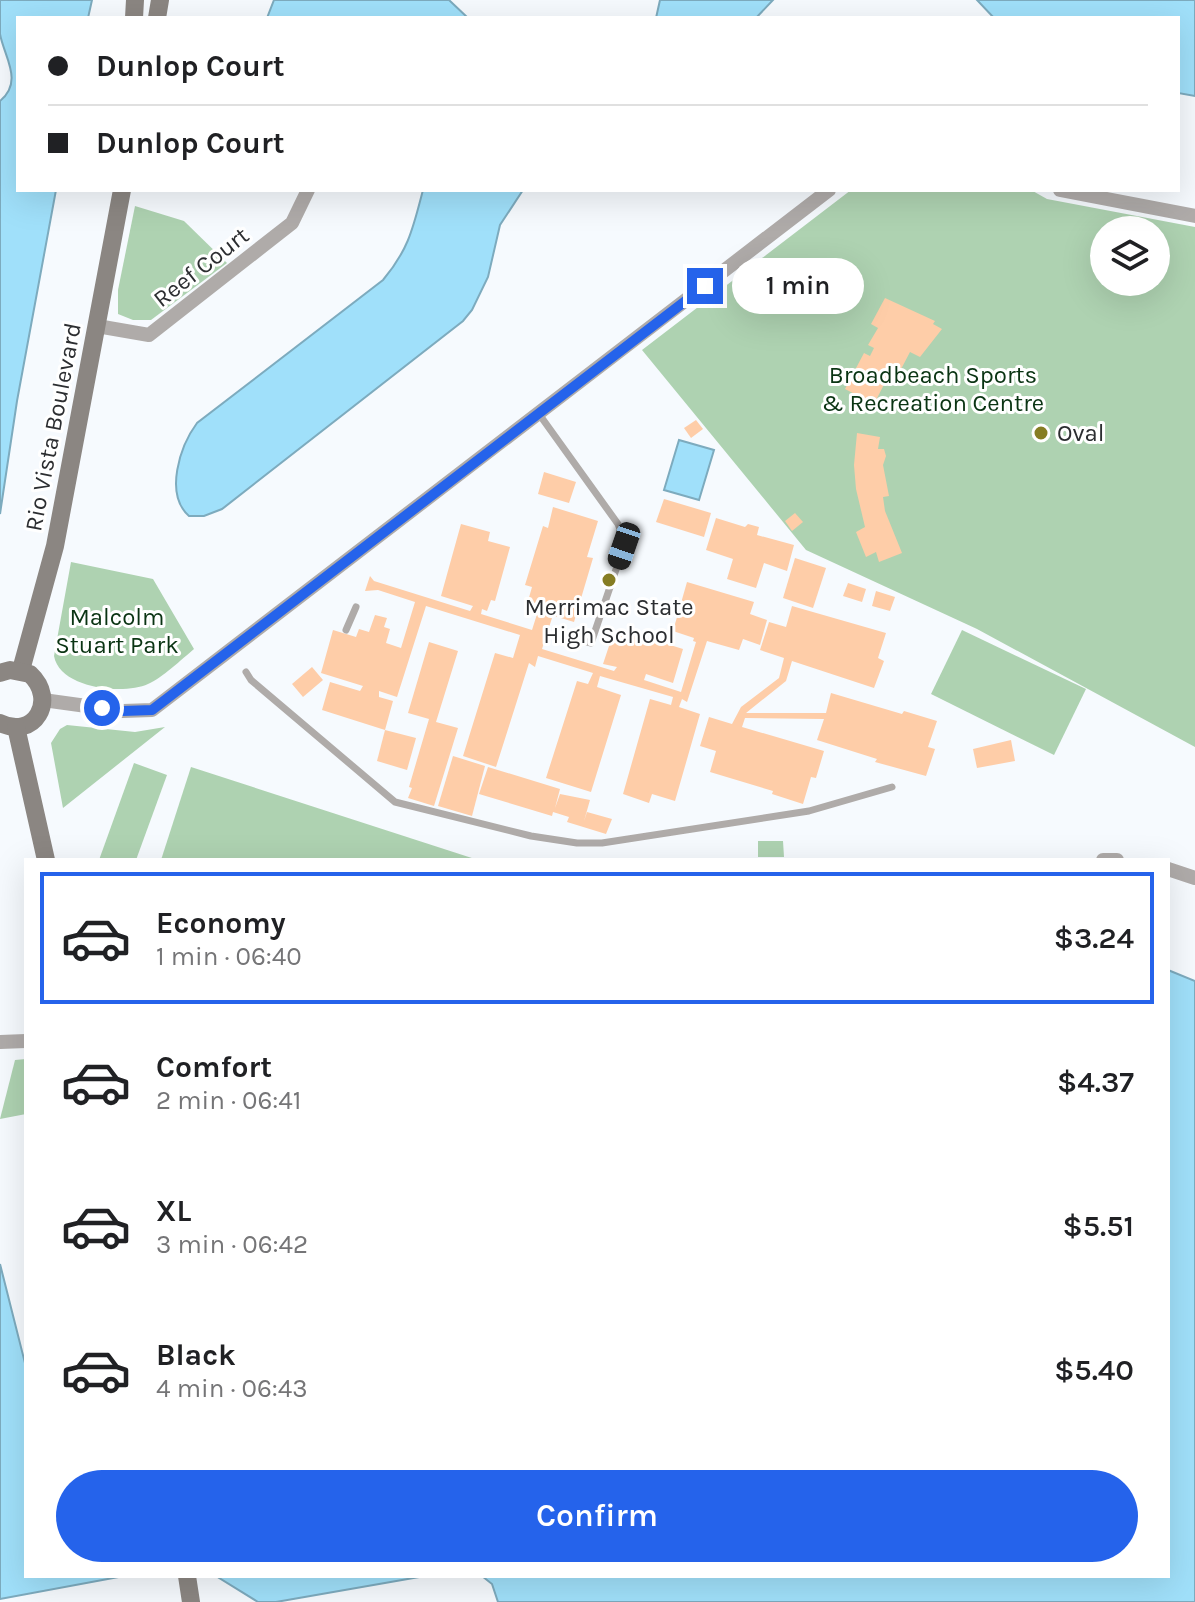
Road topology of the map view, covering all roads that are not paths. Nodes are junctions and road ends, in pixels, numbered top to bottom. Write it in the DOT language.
graph roads {
  1 [pos="122,192"];
  2 [pos="307,192"];
  3 [pos="826,192"];
  4 [pos="1070,192"];
  5 [pos="1195,216"];
  6 [pos="97,326"];
  7 [pos="539,414"];
  8 [pos="356,607"];
  9 [pos="346,630"];
  10 [pos="557,634"];
  11 [pos="21,670"];
  12 [pos="246,672"];
  13 [pos="0,673"];
  14 [pos="43,700"];
  15 [pos="8,725"];
  16 [pos="892,787"];
  17 [pos="45,858"];
  18 [pos="1170,870"];
  19 [pos="1195,878"];
  20 [pos="24,1041"];
  21 [pos="0,1042"];
  22 [pos="187,1578"];
  23 [pos="191,1602"];
  1 -- 6 [label="street, Rio Vista Boulevard"];
  2 -- 6 [label="street, Reef Court"];
  3 -- 7 [label="street"];
  4 -- 5 [label="street"];
  6 -- 11 [label="street, Rio Vista Boulevard"];
  7 -- 10 [label="lane"];
  7 -- 14 [label="street"];
  8 -- 9 [label="lane"];
  11 -- 13 [label="street"];
  11 -- 14 [label="street"];
  12 -- 16 [label="lane"];
  14 -- 15 [label="street"];
  15 -- 17 [label="street"];
  18 -- 19 [label="street"];
  20 -- 21 [label="street"];
  22 -- 23 [label="street"];
}
